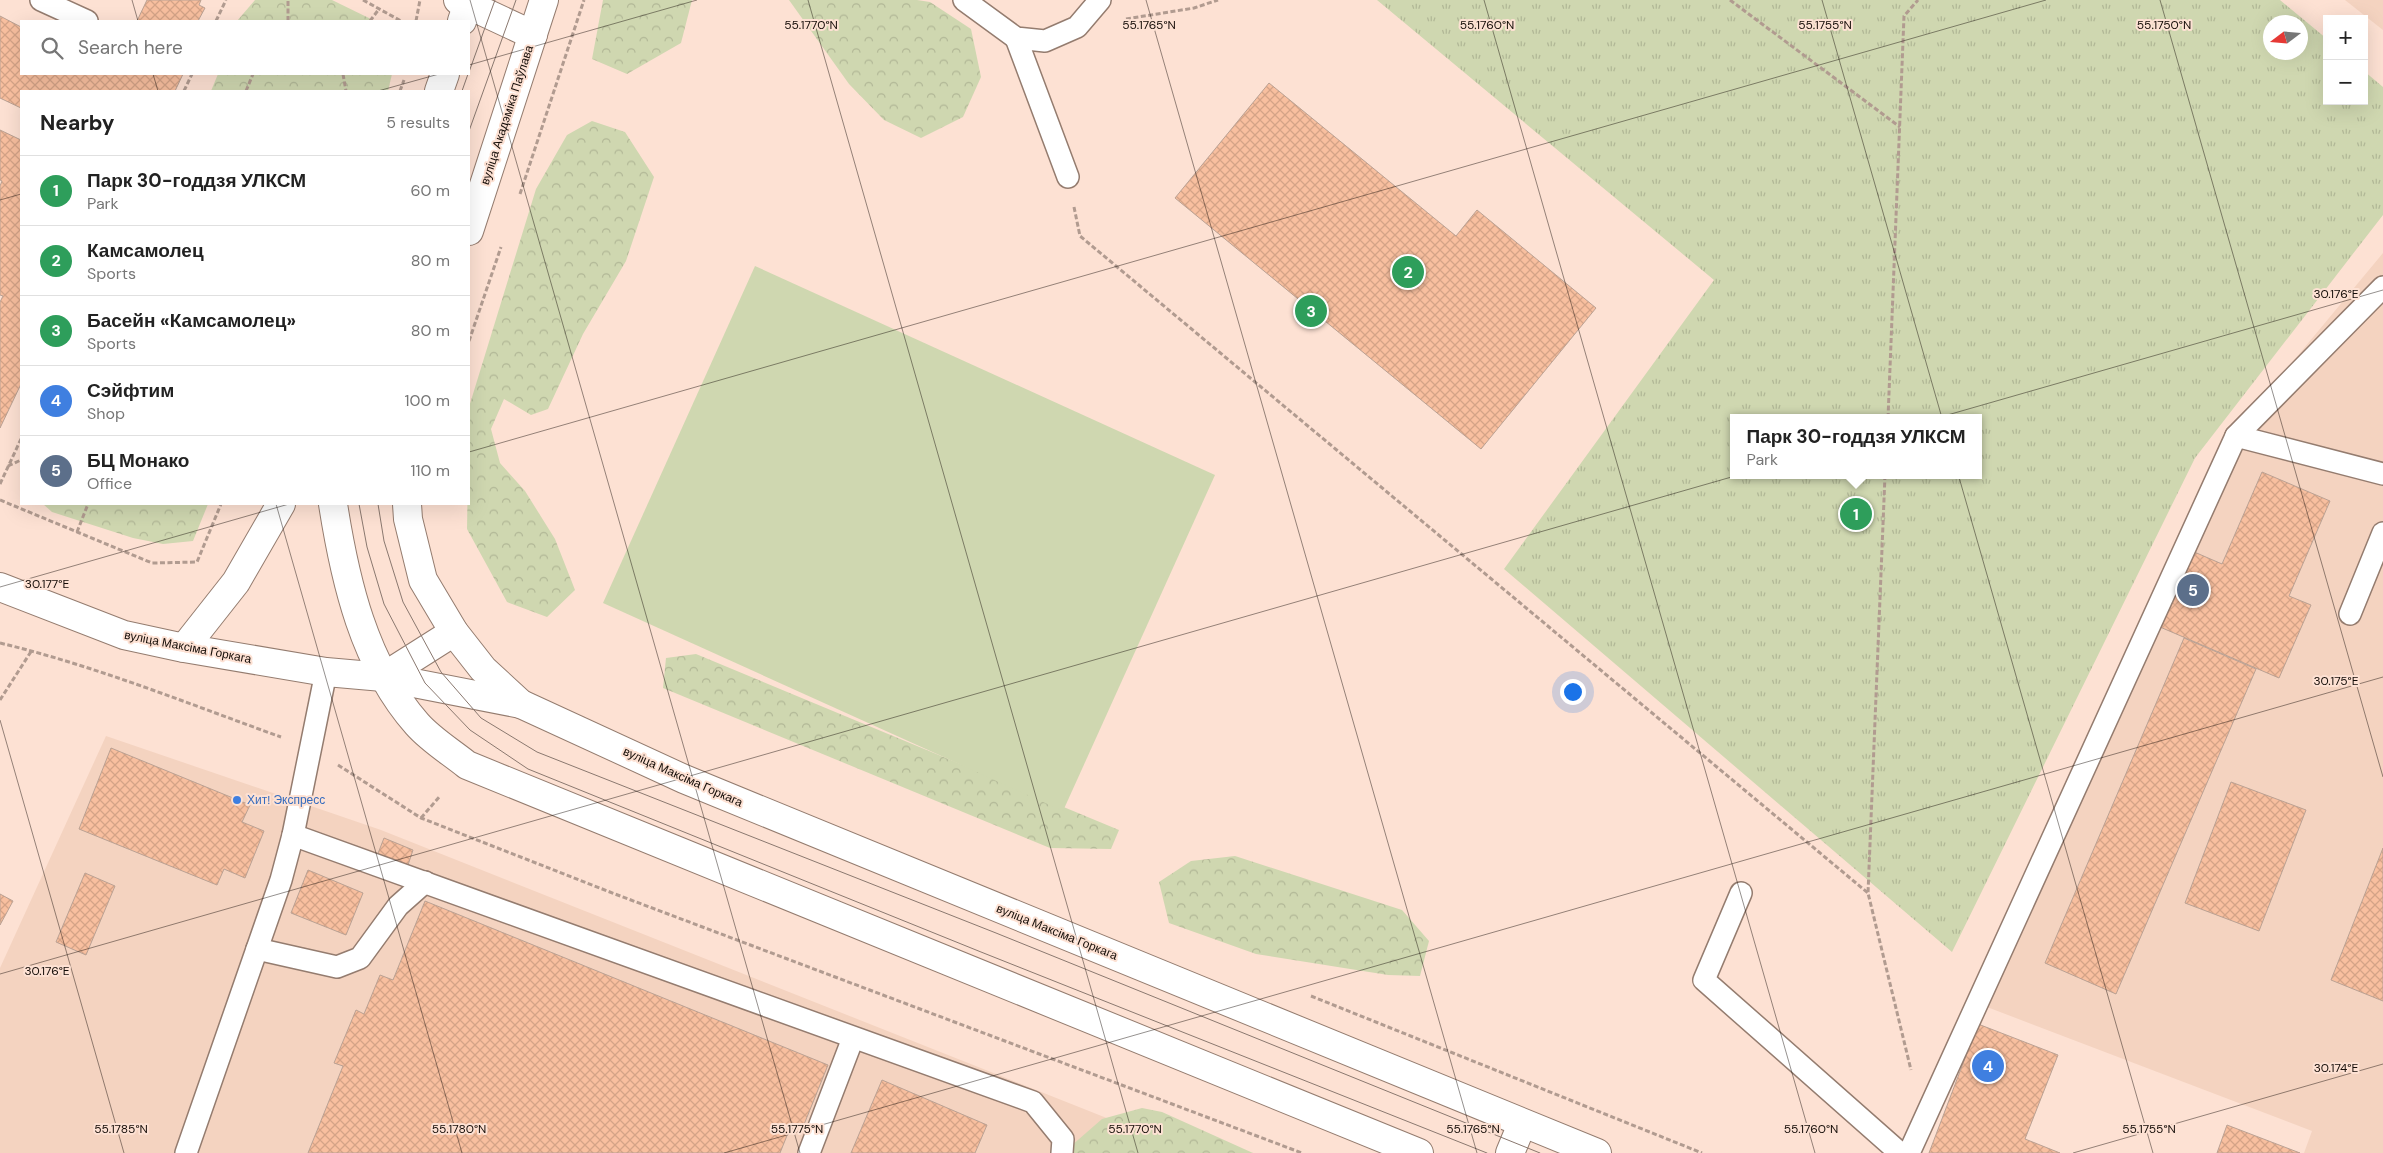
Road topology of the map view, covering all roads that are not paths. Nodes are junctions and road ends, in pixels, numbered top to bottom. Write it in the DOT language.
graph roads {
  1 [pos="41,0"];
  2 [pos="544,0"];
  3 [pos="964,0"];
  4 [pos="1100,0"];
  5 [pos="464,6"];
  6 [pos="85,20"];
  7 [pos="533,34"];
  8 [pos="1016,38"];
  9 [pos="445,75"];
  10 [pos="440,90"];
  11 [pos="1068,177"];
  12 [pos="470,228"];
  13 [pos="2383,287"];
  14 [pos="2236,436"];
  15 [pos="2383,474"];
  16 [pos="281,505"];
  17 [pos="333,505"];
  18 [pos="407,505"];
  19 [pos="2383,533"];
  20 [pos="0,587"];
  21 [pos="2350,614"];
  22 [pos="454,632"];
  23 [pos="184,648"];
  24 [pos="326,672"];
  25 [pos="383,677"];
  26 [pos="521,704"];
  27 [pos="293,835"];
  28 [pos="425,882"];
  29 [pos="1741,893"];
  30 [pos="257,949"];
  31 [pos="854,1038"];
  32 [pos="1522,1124"];
  33 [pos="186,1153"];
  34 [pos="809,1153"];
  35 [pos="1062,1153"];
  36 [pos="1419,1153"];
  37 [pos="1510,1153"];
  38 [pos="1597,1153"];
  39 [pos="1900,1153"];
  40 [pos="1909,1153"];
  1 -- 6 [label="lane"];
  2 -- 7 [label="main road, вуліца Акадэміка Паўлава"];
  3 -- 8 [label="lane"];
  4 -- 8 [label="lane"];
  5 -- 7 [label="main road"];
  7 -- 12 [label="main road, вуліца Акадэміка Паўлава"];
  8 -- 11 [label="lane"];
  9 -- 10 [label="main road"];
  13 -- 14 [label="lane"];
  14 -- 15 [label="lane"];
  14 -- 40 [label="lane"];
  16 -- 23 [label="main road"];
  17 -- 25 [label="main road"];
  18 -- 22 [label="main road"];
  19 -- 21 [label="lane"];
  20 -- 23 [label="main road, вуліца Максіма Горкага"];
  22 -- 25 [label="main road"];
  22 -- 26 [label="main road, вуліца Максіма Горкага"];
  23 -- 24 [label="main road, вуліца Максіма Горкага"];
  24 -- 25 [label="main road, вуліца Максіма Горкага"];
  24 -- 27 [label="lane"];
  25 -- 26 [label="main road, вуліца Максіма Горкага"];
  25 -- 36 [label="main road"];
  26 -- 32 [label="main road, вуліца Максіма Горкага"];
  27 -- 28 [label="lane"];
  27 -- 30 [label="lane"];
  28 -- 30 [label="lane"];
  28 -- 31 [label="lane"];
  29 -- 39 [label="lane"];
  30 -- 33 [label="lane"];
  31 -- 34 [label="lane"];
  31 -- 35 [label="lane"];
  32 -- 37 [label="main road"];
  32 -- 38 [label="main road, вуліца Максіма Горкага"];
}
